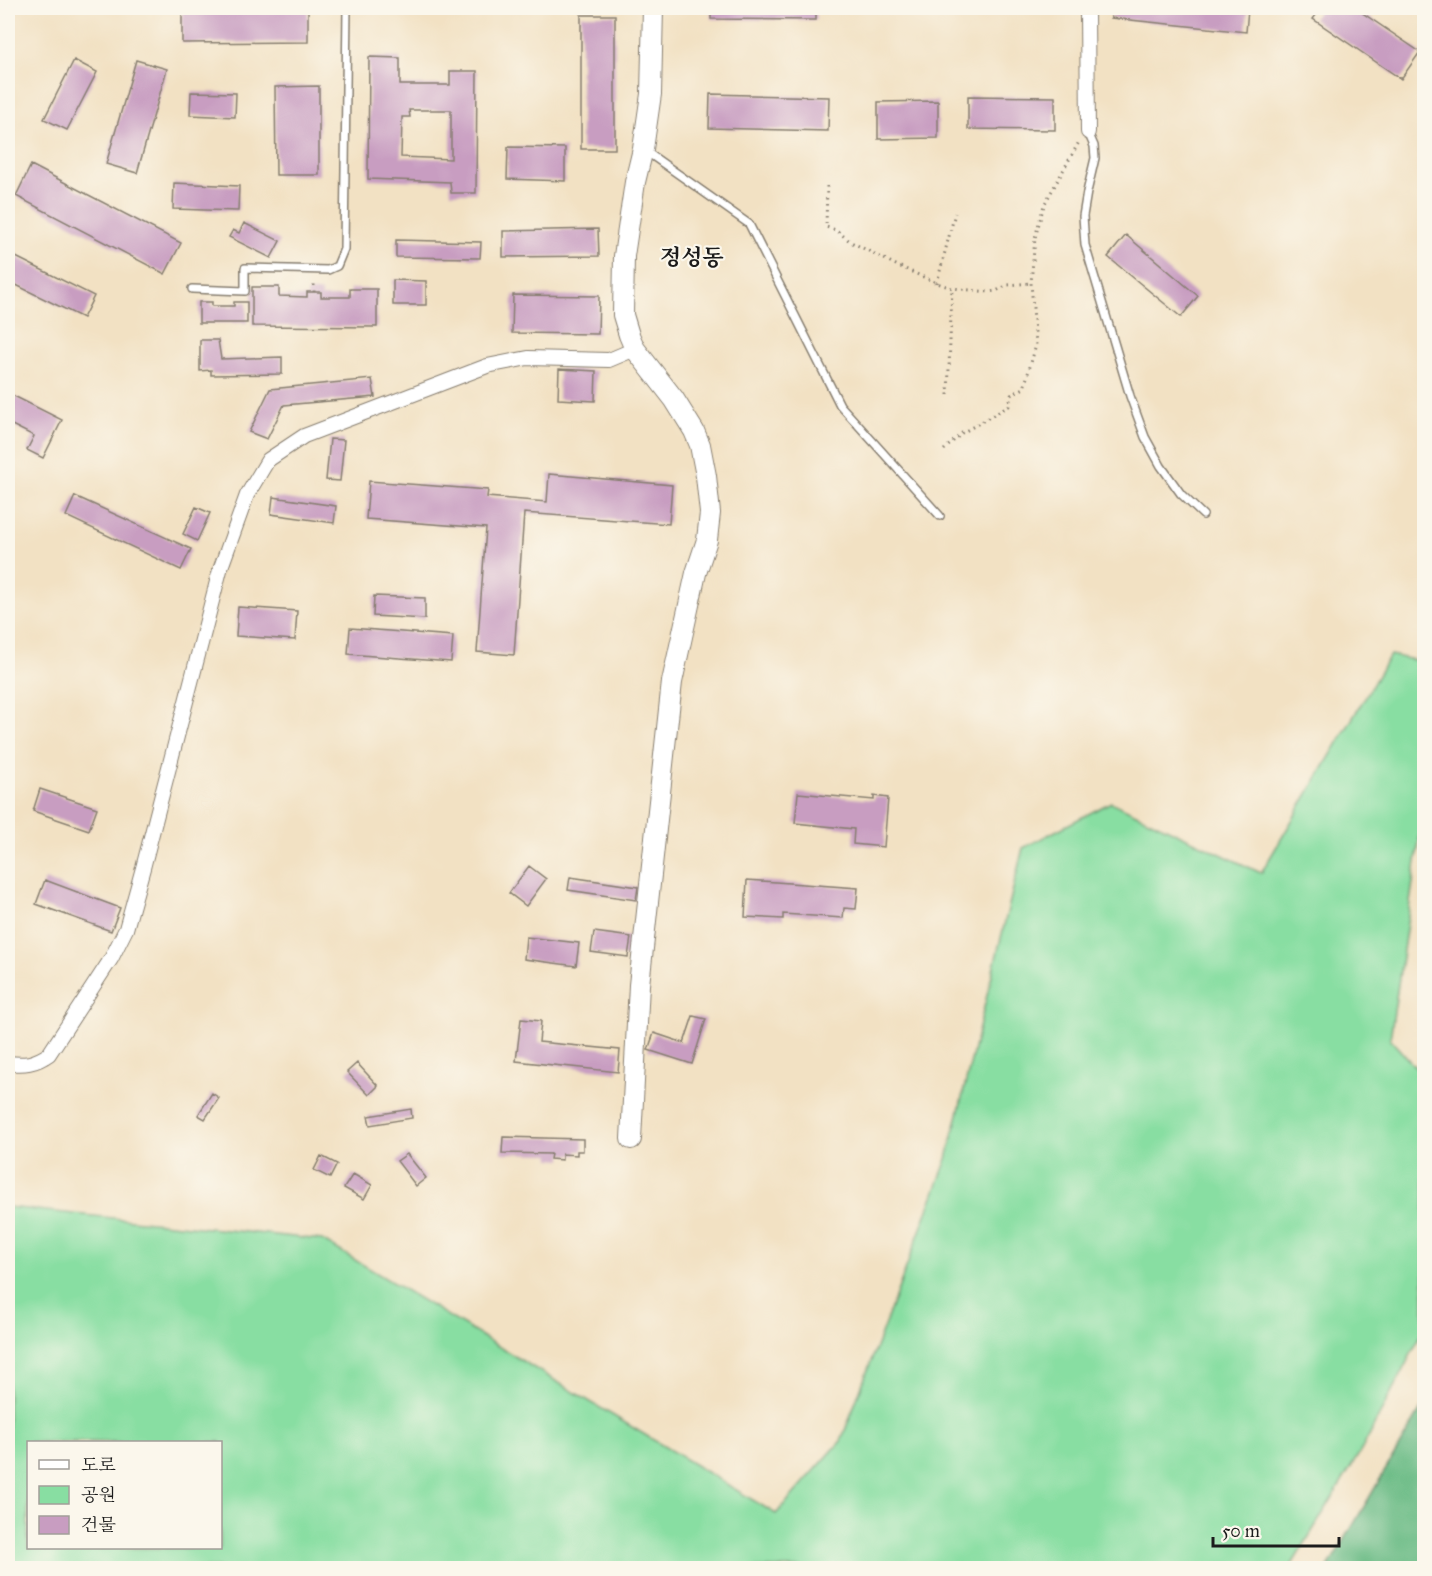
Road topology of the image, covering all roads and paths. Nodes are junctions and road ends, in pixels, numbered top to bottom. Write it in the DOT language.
graph roads {
  1 [pos="347,8"];
  2 [pos="653,8"];
  3 [pos="1087,8"];
  4 [pos="1088,132"];
  5 [pos="643,149"];
  6 [pos="827,186"];
  7 [pos="955,213"];
  8 [pos="937,283"];
  9 [pos="1031,283"];
  10 [pos="952,288"];
  11 [pos="192,290"];
  12 [pos="635,349"];
  13 [pos="948,395"];
  14 [pos="944,450"];
  15 [pos="940,516"];
  16 [pos="1203,516"];
  17 [pos="8,1064"];
  18 [pos="631,1138"];
  1 -- 11 [label="lane"];
  2 -- 5 [label="street"];
  3 -- 4 [label="street"];
  4 -- 9 [label="path"];
  4 -- 16 [label="lane"];
  5 -- 12 [label="street"];
  5 -- 15 [label="lane"];
  6 -- 8 [label="path"];
  7 -- 8 [label="path"];
  8 -- 10 [label="path"];
  9 -- 10 [label="path"];
  9 -- 14 [label="path"];
  10 -- 13 [label="path"];
  12 -- 17 [label="street"];
  12 -- 18 [label="street"];
}
